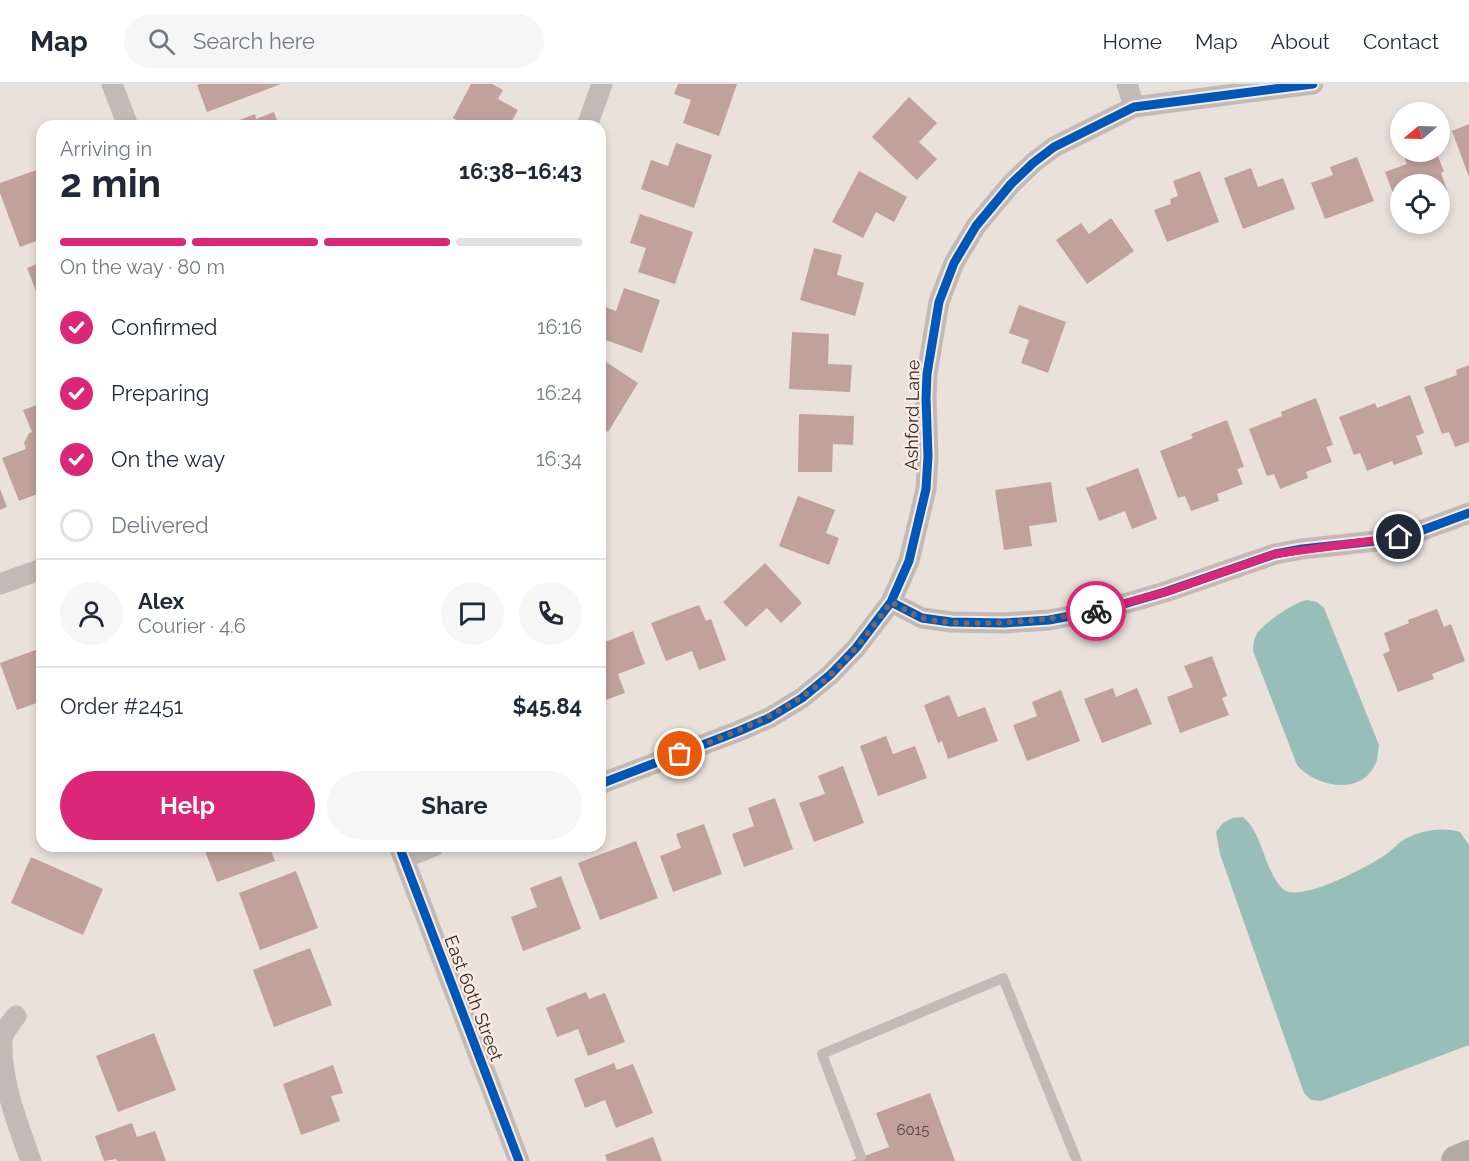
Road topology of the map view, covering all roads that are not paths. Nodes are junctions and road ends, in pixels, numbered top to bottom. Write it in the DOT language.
graph roads {
  1 [pos="112,84"];
  2 [pos="602,84"];
  3 [pos="1127,84"];
  4 [pos="1313,84"];
  5 [pos="1134,107"];
  6 [pos="126,120"];
  7 [pos="589,120"];
  8 [pos="1469,513"];
  9 [pos="36,571"];
  10 [pos="0,584"];
  11 [pos="891,602"];
  12 [pos="606,782"];
  13 [pos="402,852"];
  14 [pos="16,1016"];
  15 [pos="1469,1156"];
  16 [pos="861,1157"];
  17 [pos="31,1161"];
  18 [pos="519,1161"];
  19 [pos="1077,1161"];
  20 [pos="1457,1161"];
  1 -- 6 [label="street"];
  2 -- 7 [label="street"];
  3 -- 5 [label="street"];
  4 -- 5 [label="street, Ashford Lane"];
  5 -- 11 [label="street, Ashford Lane"];
  8 -- 11 [label="street"];
  9 -- 10 [label="street"];
  11 -- 12 [label="street, Ashford Lane"];
  13 -- 18 [label="street, East 60th Street"];
  14 -- 17 [label="street"];
  15 -- 20 [label="main road"];
  16 -- 19 [label="lane"];
}
